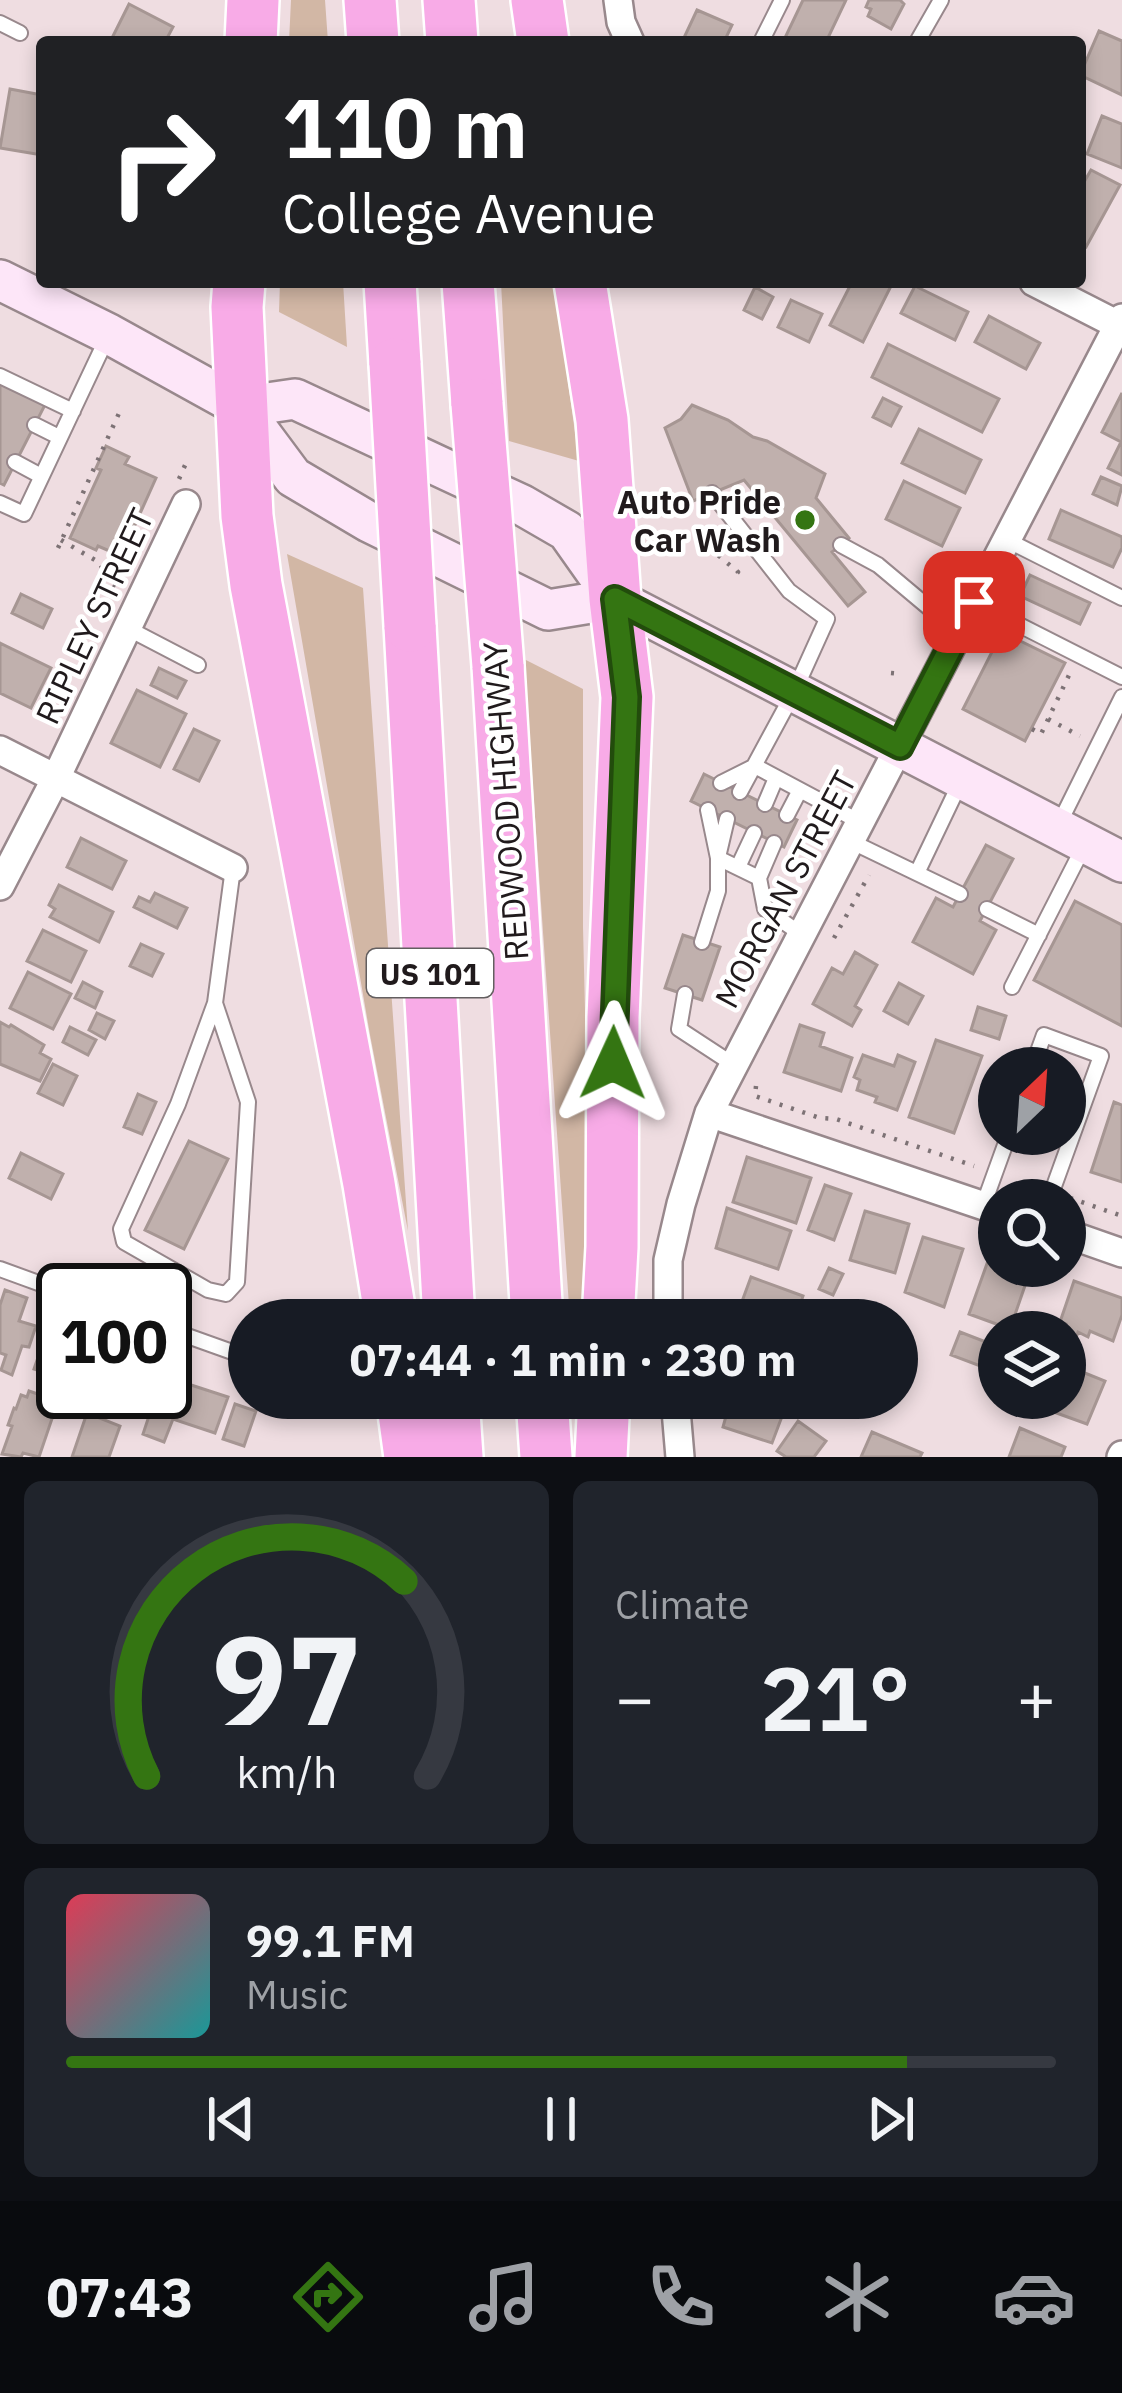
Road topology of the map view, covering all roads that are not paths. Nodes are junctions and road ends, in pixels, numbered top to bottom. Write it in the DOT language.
graph roads {
  1 [pos="254,0"];
  2 [pos="370,0"];
  3 [pos="448,0"];
  4 [pos="537,0"];
  5 [pos="618,0"];
  6 [pos="782,0"];
  7 [pos="940,0"];
  8 [pos="0,23"];
  9 [pos="20,33"];
  10 [pos="251,36"];
  11 [pos="373,36"];
  12 [pos="451,36"];
  13 [pos="542,36"];
  14 [pos="627,36"];
  15 [pos="764,36"];
  16 [pos="920,36"];
  17 [pos="2,288"];
  18 [pos="239,288"];
  19 [pos="390,288"];
  20 [pos="468,288"];
  21 [pos="581,288"];
  22 [pos="1046,288"];
  23 [pos="1121,324"];
  24 [pos="109,334"];
  25 [pos="0,376"];
  26 [pos="241,407"];
  27 [pos="73,411"];
  28 [pos="34,425"];
  29 [pos="59,437"];
  30 [pos="15,462"];
  31 [pos="41,476"];
  32 [pos="712,493"];
  33 [pos="181,494"];
  34 [pos="0,503"];
  35 [pos="1007,540"];
  36 [pos="841,545"];
  37 [pos="1122,598"];
  38 [pos="615,599"];
  39 [pos="974,602"];
  40 [pos="128,628"];
  41 [pos="958,633"];
  42 [pos="198,665"];
  43 [pos="1122,677"];
  44 [pos="794,692"];
  45 [pos="1122,697"];
  46 [pos="900,746"];
  47 [pos="0,751"];
  48 [pos="755,766"];
  49 [pos="56,778"];
  50 [pos="776,778"];
  51 [pos="962,778"];
  52 [pos="721,783"];
  53 [pos="800,790"];
  54 [pos="740,792"];
  55 [pos="765,804"];
  56 [pos="708,810"];
  57 [pos="788,815"];
  58 [pos="727,819"];
  59 [pos="855,832"];
  60 [pos="754,833"];
  61 [pos="1071,836"];
  62 [pos="774,843"];
  63 [pos="718,858"];
  64 [pos="1122,862"];
  65 [pos="738,867"];
  66 [pos="233,868"];
  67 [pos="917,873"];
  68 [pos="759,878"];
  69 [pos="0,886"];
  70 [pos="960,894"];
  71 [pos="987,909"];
  72 [pos="801,934"];
  73 [pos="1039,935"];
  74 [pos="702,942"];
  75 [pos="1012,987"];
  76 [pos="685,994"];
  77 [pos="215,1003"];
  78 [pos="1039,1047"];
  79 [pos="1075,1047"];
  80 [pos="1086,1051"];
  81 [pos="734,1065"];
  82 [pos="1086,1099"];
  83 [pos="710,1113"];
  84 [pos="978,1204"];
  85 [pos="1086,1241"];
  86 [pos="1122,1253"];
  87 [pos="0,1269"];
  88 [pos="36,1282"];
  89 [pos="388,1299"];
  90 [pos="448,1299"];
  91 [pos="536,1299"];
  92 [pos="609,1299"];
  93 [pos="668,1299"];
  94 [pos="192,1338"];
  95 [pos="228,1350"];
  96 [pos="405,1419"];
  97 [pos="454,1419"];
  98 [pos="543,1419"];
  99 [pos="603,1419"];
  100 [pos="677,1419"];
  101 [pos="410,1457"];
  102 [pos="457,1457"];
  103 [pos="546,1457"];
  104 [pos="602,1457"];
  105 [pos="680,1457"];
  1 -- 10 [label="highway"];
  2 -- 11 [label="highway"];
  3 -- 12 [label="highway"];
  4 -- 13 [label="highway"];
  5 -- 14 [label="street"];
  6 -- 15 [label="lane"];
  7 -- 16 [label="lane"];
  8 -- 9 [label="lane"];
  17 -- 24 [label="main road"];
  18 -- 26 [label="highway"];
  19 -- 90 [label="highway, US 101, bridge"];
  20 -- 91 [label="highway, REDWOOD HIGHWAY / US 101, bridge"];
  21 -- 38 [label="highway"];
  22 -- 23 [label="street"];
  23 -- 35 [label="street, MORGAN STREET"];
  24 -- 26 [label="main road"];
  24 -- 27 [label="lane"];
  25 -- 27 [label="lane"];
  26 -- 38 [label="main road"];
  26 -- 38 [label="main road"];
  26 -- 89 [label="highway"];
  27 -- 29 [label="lane"];
  28 -- 29 [label="lane"];
  29 -- 31 [label="lane"];
  30 -- 31 [label="lane"];
  31 -- 34 [label="lane"];
  32 -- 44 [label="lane"];
  33 -- 40 [label="street, RIPLEY STREET"];
  35 -- 37 [label="lane"];
  35 -- 39 [label="street, MORGAN STREET"];
  36 -- 41 [label="lane"];
  38 -- 44 [label="main road"];
  38 -- 92 [label="highway"];
  39 -- 41 [label="street, MORGAN STREET"];
  39 -- 43 [label="lane"];
  40 -- 42 [label="lane"];
  40 -- 49 [label="street, RIPLEY STREET"];
  41 -- 46 [label="street, MORGAN STREET"];
  44 -- 46 [label="main road"];
  44 -- 48 [label="lane"];
  45 -- 61 [label="lane"];
  46 -- 51 [label="main road"];
  46 -- 59 [label="street, MORGAN STREET"];
  47 -- 49 [label="street"];
  48 -- 50 [label="lane"];
  48 -- 52 [label="lane"];
  48 -- 54 [label="lane"];
  49 -- 66 [label="street"];
  49 -- 69 [label="street, RIPLEY STREET"];
  50 -- 53 [label="lane"];
  50 -- 55 [label="lane"];
  51 -- 61 [label="main road"];
  51 -- 67 [label="lane"];
  53 -- 57 [label="lane"];
  53 -- 59 [label="lane"];
  56 -- 63 [label="lane"];
  58 -- 63 [label="lane"];
  59 -- 67 [label="lane"];
  59 -- 72 [label="street, MORGAN STREET"];
  60 -- 65 [label="lane"];
  61 -- 64 [label="main road"];
  61 -- 73 [label="lane"];
  62 -- 68 [label="lane"];
  63 -- 65 [label="lane"];
  63 -- 74 [label="lane"];
  65 -- 68 [label="lane"];
  66 -- 77 [label="lane"];
  67 -- 70 [label="lane"];
  68 -- 72 [label="lane"];
  71 -- 73 [label="lane"];
  72 -- 81 [label="street, MORGAN STREET"];
  73 -- 75 [label="lane"];
  76 -- 81 [label="lane"];
  77 -- 77 [label="lane"];
  78 -- 79 [label="lane"];
  80 -- 82 [label="lane"];
  81 -- 83 [label="street, MORGAN STREET"];
  83 -- 84 [label="street"];
  83 -- 93 [label="street, MORGAN STREET"];
  85 -- 86 [label="street"];
  87 -- 88 [label="lane"];
  94 -- 95 [label="lane"];
  96 -- 101 [label="highway"];
  97 -- 102 [label="highway"];
  98 -- 103 [label="highway"];
  99 -- 104 [label="highway"];
  100 -- 105 [label="street"];
}
